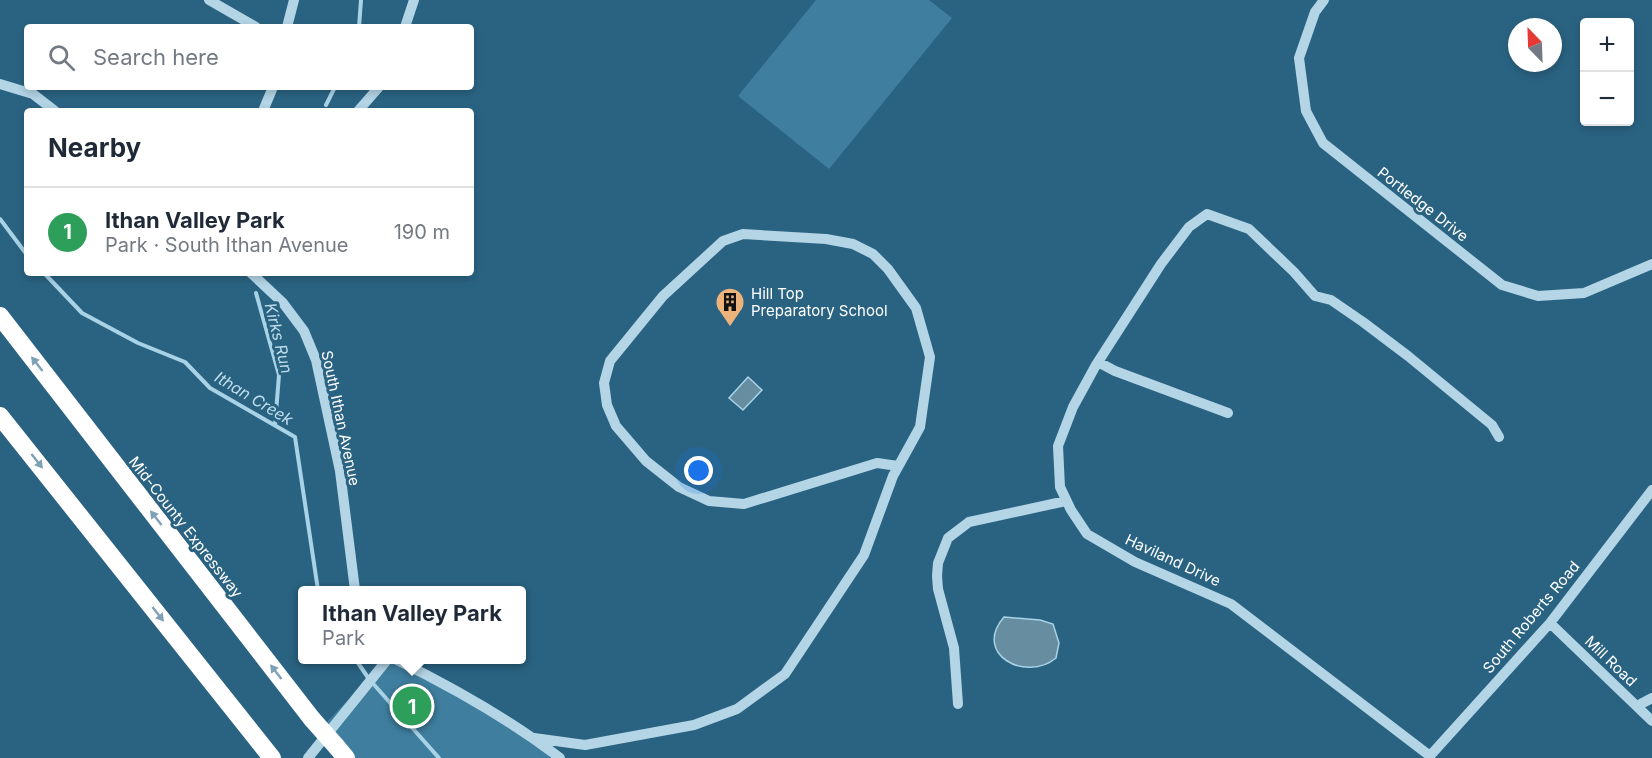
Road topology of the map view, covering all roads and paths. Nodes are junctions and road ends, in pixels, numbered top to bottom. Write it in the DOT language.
graph roads {
  1 [pos="209,0"];
  2 [pos="294,0"];
  3 [pos="414,0"];
  4 [pos="1324,0"];
  5 [pos="251,24"];
  6 [pos="288,24"];
  7 [pos="406,24"];
  8 [pos="0,84"];
  9 [pos="272,90"];
  10 [pos="376,90"];
  11 [pos="51,108"];
  12 [pos="264,108"];
  13 [pos="361,108"];
  14 [pos="1652,264"];
  15 [pos="254,276"];
  16 [pos="0,316"];
  17 [pos="1098,362"];
  18 [pos="1228,413"];
  19 [pos="0,416"];
  20 [pos="1499,437"];
  21 [pos="898,466"];
  22 [pos="1652,490"];
  23 [pos="1066,501"];
  24 [pos="354,586"];
  25 [pos="1550,623"];
  26 [pos="384,664"];
  27 [pos="405,664"];
  28 [pos="1652,698"];
  29 [pos="958,704"];
  30 [pos="1637,706"];
  31 [pos="1652,721"];
  32 [pos="534,738"];
  33 [pos="341,752"];
  34 [pos="1429,757"];
  35 [pos="272,758"];
  36 [pos="308,758"];
  37 [pos="560,758"];
  1 -- 5 [label="street"];
  2 -- 6 [label="street"];
  3 -- 7 [label="street"];
  4 -- 14 [label="street, Portledge Drive"];
  8 -- 11 [label="street"];
  9 -- 12 [label="street"];
  10 -- 13 [label="street"];
  15 -- 24 [label="street, South Ithan Avenue"];
  33 -- 16 [label="highway, Mid-County Expressway, one-way, bridge"];
  17 -- 18 [label="street"];
  17 -- 20 [label="street, Haviland Drive"];
  17 -- 23 [label="street, Haviland Drive"];
  19 -- 35 [label="highway, one-way"];
  21 -- 21 [label="street"];
  21 -- 32 [label="street"];
  22 -- 25 [label="street, South Roberts Road"];
  23 -- 29 [label="street"];
  23 -- 34 [label="street, Haviland Drive"];
  25 -- 30 [label="street, Mill Road"];
  25 -- 34 [label="street, South Roberts Road"];
  26 -- 36 [label="street"];
  27 -- 32 [label="street"];
  28 -- 30 [label="street"];
  30 -- 31 [label="street, Mill Road"];
  32 -- 37 [label="street"];
}
